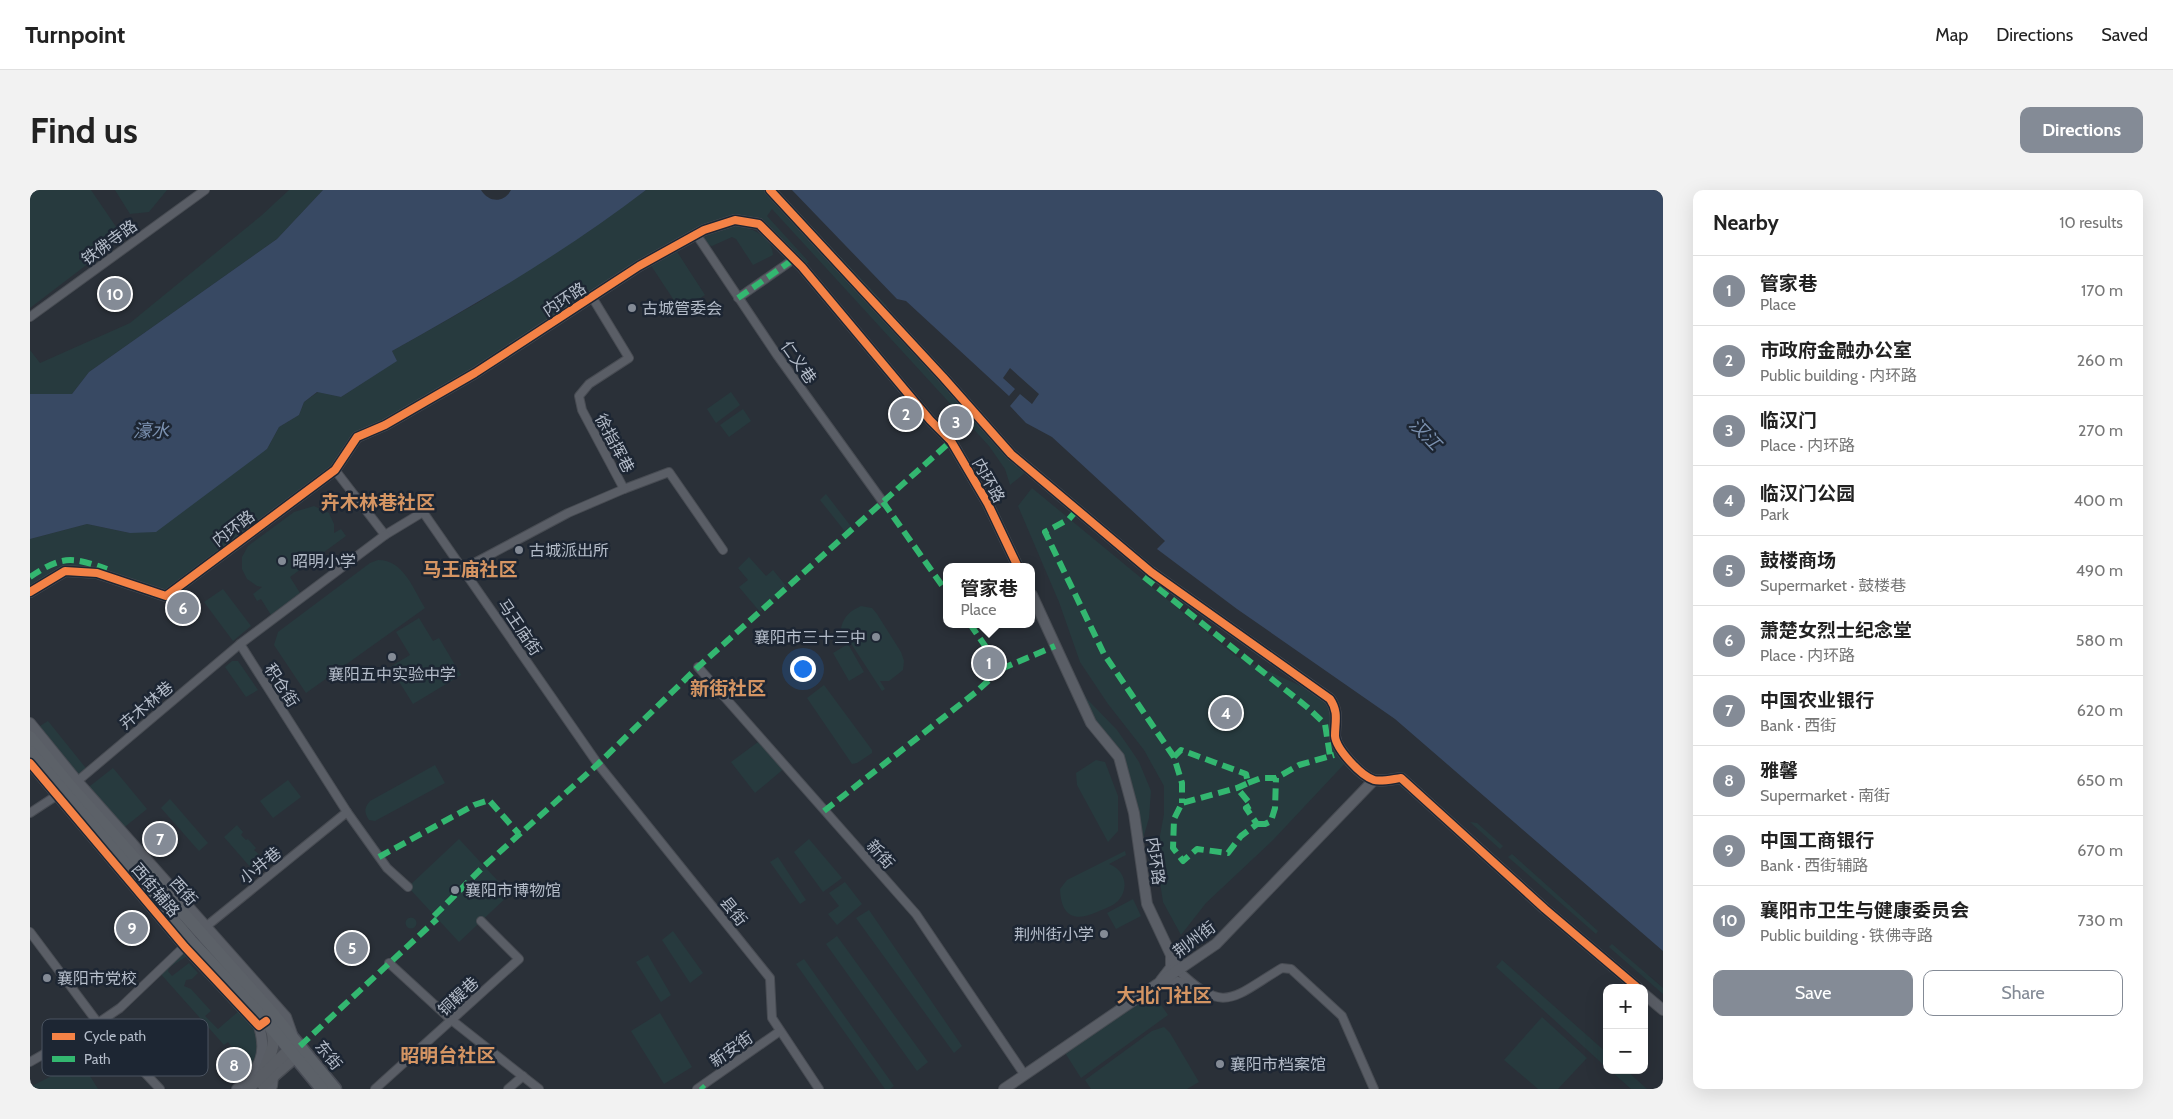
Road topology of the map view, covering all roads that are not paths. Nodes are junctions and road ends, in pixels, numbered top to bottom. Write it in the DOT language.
graph roads {
  1 [pos="205,190"];
  2 [pos="770,190"];
  3 [pos="696,234"];
  4 [pos="794,259"];
  5 [pos="592,297"];
  6 [pos="738,298"];
  7 [pos="30,317"];
  8 [pos="335,470"];
  9 [pos="624,489"];
  10 [pos="882,502"];
  11 [pos="385,535"];
  12 [pos="723,550"];
  13 [pos="1016,563"];
  14 [pos="463,569"];
  15 [pos="30,592"];
  16 [pos="1035,602"];
  17 [pos="240,644"];
  18 [pos="698,667"];
  19 [pos="30,723"];
  20 [pos="30,737"];
  21 [pos="30,752"];
  22 [pos="30,763"];
  23 [pos="598,764"];
  24 [pos="1374,780"];
  25 [pos="67,788"];
  26 [pos="30,812"];
  27 [pos="347,812"];
  28 [pos="408,887"];
  29 [pos="481,921"];
  30 [pos="30,932"];
  31 [pos="195,937"];
  32 [pos="1170,952"];
  33 [pos="389,963"];
  34 [pos="1178,970"];
  35 [pos="1633,984"];
  36 [pos="1156,985"];
  37 [pos="1197,988"];
  38 [pos="1648,997"];
  39 [pos="1663,1010"];
  40 [pos="95,1019"];
  41 [pos="104,1019"];
  42 [pos="452,1020"];
  43 [pos="262,1023"];
  44 [pos="780,1031"];
  45 [pos="296,1047"];
  46 [pos="42,1055"];
  47 [pos="30,1062"];
  48 [pos="1024,1074"];
  49 [pos="148,1076"];
  50 [pos="523,1076"];
  51 [pos="312,1077"];
  52 [pos="266,1082"];
  53 [pos="701,1088"];
  54 [pos="160,1089"];
  55 [pos="237,1089"];
  56 [pos="248,1089"];
  57 [pos="322,1089"];
  58 [pos="335,1089"];
  59 [pos="375,1089"];
  60 [pos="508,1089"];
  61 [pos="539,1089"];
  62 [pos="819,1089"];
  63 [pos="1004,1089"];
  64 [pos="1374,1089"];
  1 -- 7 [label="street, 铁佛寺路"];
  2 -- 24 [label="street"];
  3 -- 4 [label="street, 内环路"];
  3 -- 5 [label="street, 内环路"];
  3 -- 6 [label="street, 仁义巷"];
  4 -- 6 [label="street"];
  4 -- 13 [label="street, 内环路"];
  5 -- 8 [label="street, 内环路"];
  5 -- 9 [label="street, 徐指挥巷"];
  6 -- 10 [label="street, 仁义巷"];
  8 -- 11 [label="street"];
  8 -- 15 [label="street, 内环路"];
  9 -- 12 [label="street"];
  9 -- 14 [label="street, 徐指挥巷"];
  11 -- 14 [label="street, 马王庙街"];
  11 -- 17 [label="street"];
  14 -- 23 [label="street, 马王庙街"];
  16 -- 32 [label="street, 内环路"];
  17 -- 25 [label="street, 卉木林巷"];
  17 -- 27 [label="street, 积仓街"];
  18 -- 48 [label="street, 新街"];
  19 -- 25 [label="street"];
  20 -- 25 [label="main road, 西街"];
  21 -- 25 [label="main road, 西街"];
  22 -- 25 [label="street"];
  23 -- 44 [label="street, 县街"];
  24 -- 34 [label="street, 荆州街"];
  24 -- 35 [label="street"];
  25 -- 26 [label="street, 卉木林巷"];
  25 -- 31 [label="main road, 西街"];
  25 -- 31 [label="street"];
  27 -- 28 [label="street, 积仓街"];
  27 -- 31 [label="street, 小井巷"];
  29 -- 42 [label="street, 铜鞮巷"];
  30 -- 40 [label="street"];
  31 -- 41 [label="street, 小井巷"];
  31 -- 43 [label="main road, 西街"];
  31 -- 45 [label="main road, 西街"];
  32 -- 34 [label="street, 内环路"];
  32 -- 36 [label="street"];
  33 -- 42 [label="street"];
  34 -- 36 [label="street, 荆州街"];
  34 -- 37 [label="street"];
  36 -- 37 [label="street"];
  36 -- 48 [label="street, 荆州街"];
  37 -- 64 [label="street"];
  38 -- 39 [label="street"];
  42 -- 50 [label="street"];
  42 -- 59 [label="street, 铜鞮巷"];
  43 -- 45 [label="main road, 西街"];
  43 -- 52 [label="main road"];
  43 -- 55 [label="street"];
  44 -- 53 [label="street, 新安街"];
  44 -- 62 [label="street, 县街"];
  45 -- 51 [label="main road, 东街"];
  45 -- 52 [label="main road"];
  45 -- 58 [label="main road, 东街"];
  46 -- 47 [label="street, 小井巷"];
  48 -- 63 [label="street, 荆州街"];
  49 -- 54 [label="street"];
  50 -- 60 [label="street"];
  50 -- 61 [label="street"];
  51 -- 52 [label="main road"];
  51 -- 57 [label="main road, 东街"];
  52 -- 56 [label="main road"];
}
